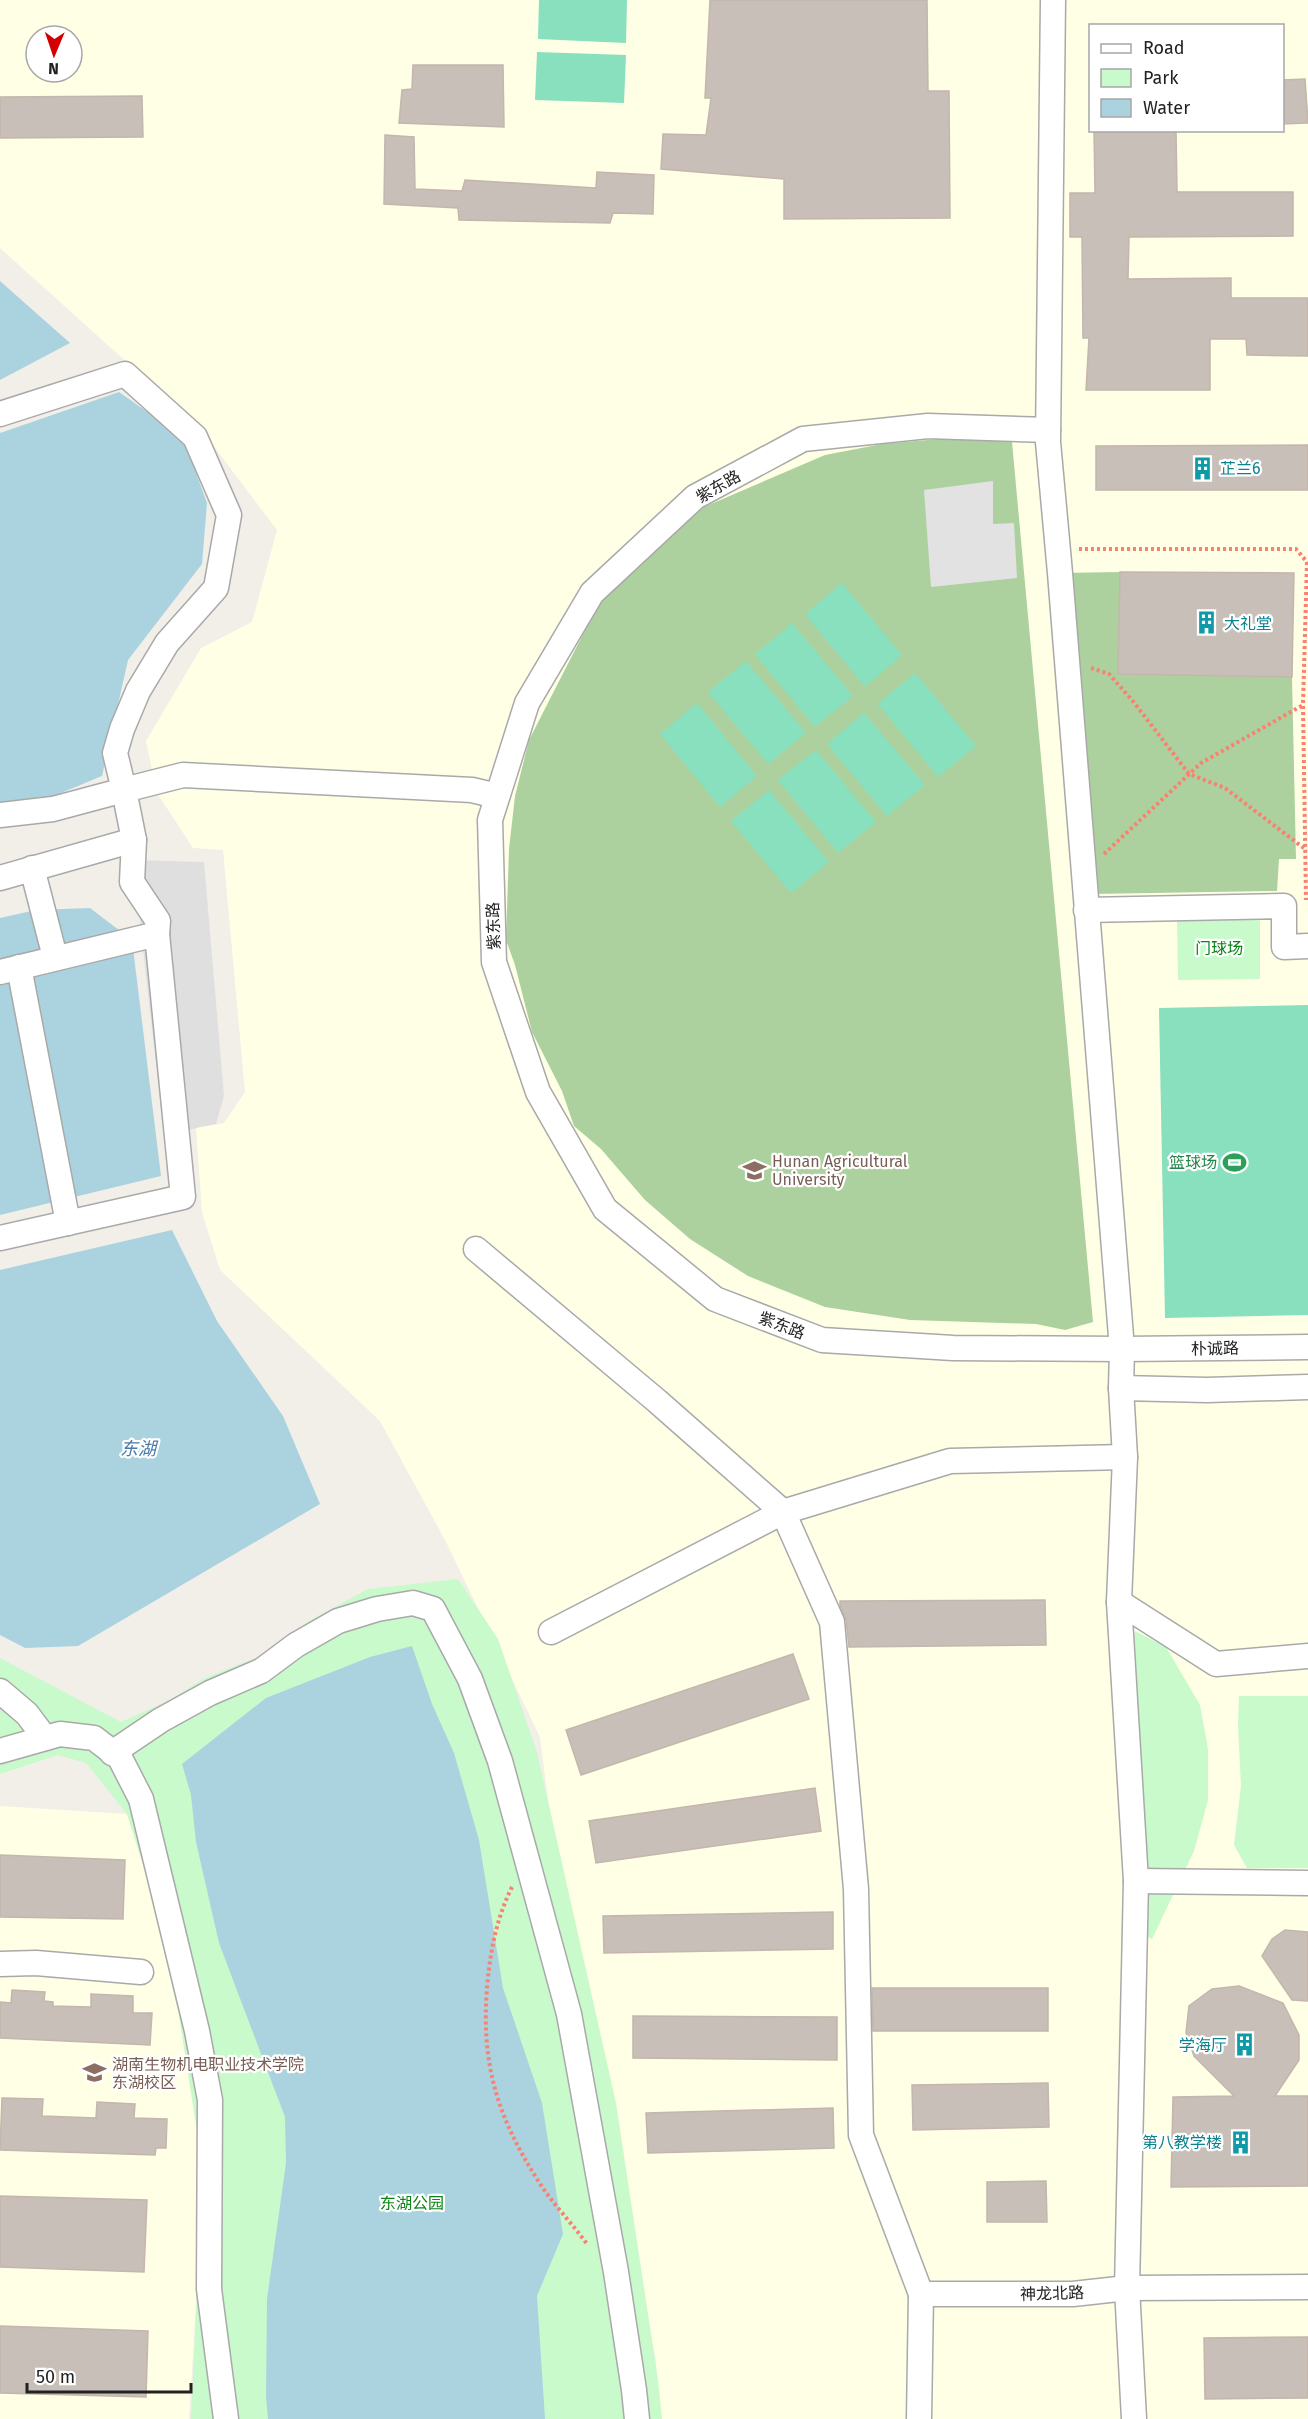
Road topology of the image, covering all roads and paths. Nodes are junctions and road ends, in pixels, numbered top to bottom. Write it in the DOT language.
graph roads {
  1 [pos="1053,0"];
  2 [pos="0,414"];
  3 [pos="1048,430"];
  4 [pos="1058,549"];
  5 [pos="1067,660"];
  6 [pos="1303,704"];
  7 [pos="1189,774"];
  8 [pos="124,790"];
  9 [pos="497,796"];
  10 [pos="0,815"];
  11 [pos="134,840"];
  12 [pos="1305,849"];
  13 [pos="1082,864"];
  14 [pos="32,868"];
  15 [pos="0,878"];
  16 [pos="1306,903"];
  17 [pos="1086,910"];
  18 [pos="150,935"];
  19 [pos="1308,946"];
  20 [pos="56,957"];
  21 [pos="10,969"];
  22 [pos="66,1215"];
  23 [pos="0,1238"];
  24 [pos="476,1249"];
  25 [pos="1308,1347"];
  26 [pos="1122,1349"];
  27 [pos="1308,1387"];
  28 [pos="1121,1388"];
  29 [pos="1125,1457"];
  30 [pos="783,1512"];
  31 [pos="1119,1602"];
  32 [pos="550,1632"];
  33 [pos="1308,1656"];
  34 [pos="0,1691"];
  35 [pos="45,1738"];
  36 [pos="0,1751"];
  37 [pos="112,1753"];
  38 [pos="1136,1881"];
  39 [pos="1308,1883"];
  40 [pos="507,1897"];
  41 [pos="0,1964"];
  42 [pos="141,1972"];
  43 [pos="578,2232"];
  44 [pos="1308,2287"];
  45 [pos="1127,2288"];
  46 [pos="921,2294"];
  47 [pos="226,2419"];
  48 [pos="637,2419"];
  49 [pos="919,2419"];
  50 [pos="1134,2419"];
  1 -- 3 [label="street"];
  2 -- 8 [label="street"];
  3 -- 4 [label="street"];
  3 -- 9 [label="street, 紫东路"];
  4 -- 5 [label="street"];
  4 -- 6 [label="path"];
  5 -- 7 [label="path"];
  5 -- 13 [label="street"];
  6 -- 7 [label="path"];
  6 -- 12 [label="path"];
  7 -- 12 [label="path"];
  7 -- 13 [label="path"];
  8 -- 9 [label="street"];
  8 -- 10 [label="street"];
  8 -- 11 [label="street"];
  9 -- 26 [label="street, 紫东路"];
  11 -- 14 [label="street"];
  11 -- 18 [label="street"];
  12 -- 16 [label="path"];
  13 -- 17 [label="street"];
  14 -- 15 [label="street"];
  14 -- 20 [label="street"];
  17 -- 19 [label="street"];
  17 -- 26 [label="street"];
  18 -- 20 [label="street"];
  18 -- 22 [label="street"];
  20 -- 21 [label="street"];
  21 -- 22 [label="street"];
  22 -- 23 [label="street"];
  24 -- 30 [label="street"];
  25 -- 26 [label="street, 朴诚路"];
  26 -- 28 [label="street"];
  27 -- 28 [label="street"];
  28 -- 29 [label="street"];
  29 -- 30 [label="street"];
  29 -- 31 [label="street"];
  30 -- 32 [label="street"];
  30 -- 46 [label="street"];
  31 -- 33 [label="street"];
  31 -- 38 [label="street"];
  34 -- 35 [label="street"];
  35 -- 36 [label="street"];
  35 -- 37 [label="street"];
  37 -- 47 [label="street"];
  37 -- 48 [label="street"];
  38 -- 39 [label="street"];
  38 -- 45 [label="street"];
  40 -- 43 [label="path"];
  41 -- 42 [label="street"];
  44 -- 45 [label="street, 神龙北路"];
  45 -- 46 [label="street, 神龙北路"];
  45 -- 50 [label="street"];
  46 -- 49 [label="street"];
}
